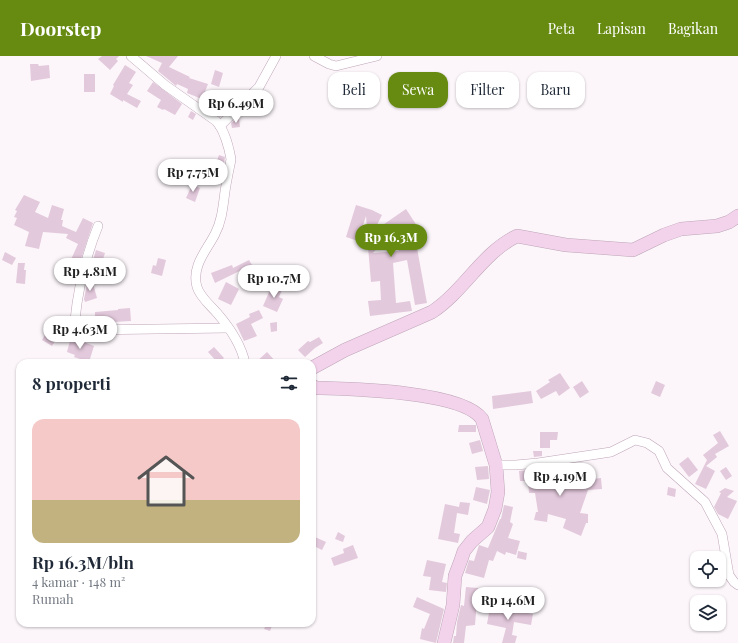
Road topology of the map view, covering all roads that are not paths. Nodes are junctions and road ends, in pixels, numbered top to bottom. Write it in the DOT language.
graph roads {
  1 [pos="131,56"];
  2 [pos="276,56"];
  3 [pos="314,56"];
  4 [pos="377,56"];
  5 [pos="220,126"];
  6 [pos="738,216"];
  7 [pos="98,226"];
  8 [pos="228,328"];
  9 [pos="244,359"];
  10 [pos="316,366"];
  11 [pos="316,388"];
  12 [pos="496,466"];
  13 [pos="738,585"];
  14 [pos="444,643"];
  1 -- 5 [label="street"];
  2 -- 5 [label="street"];
  3 -- 4 [label="street"];
  5 -- 8 [label="street"];
  6 -- 10 [label="street"];
  7 -- 8 [label="street"];
  8 -- 9 [label="street"];
  11 -- 12 [label="street"];
  12 -- 13 [label="street"];
  12 -- 14 [label="street"];
}
